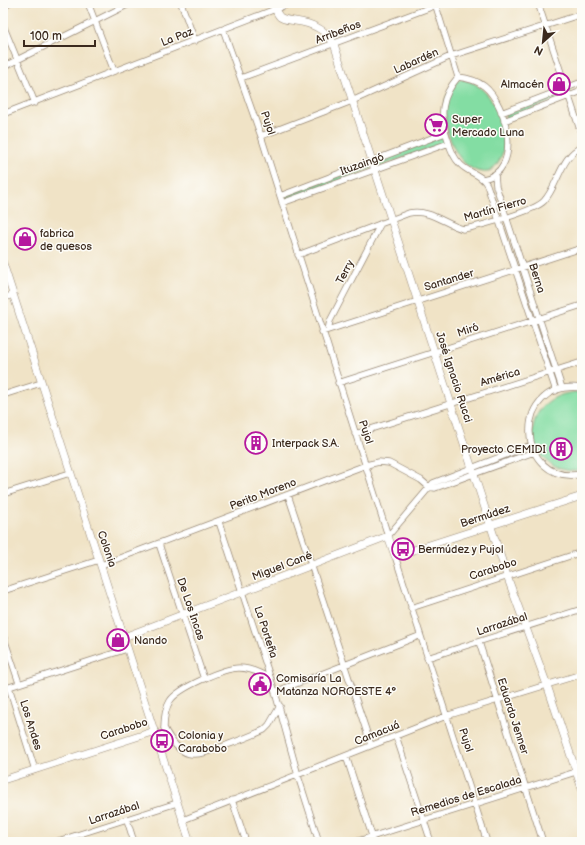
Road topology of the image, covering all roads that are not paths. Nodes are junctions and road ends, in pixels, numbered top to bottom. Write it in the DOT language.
graph roads {
  1 [pos="7,3"];
  2 [pos="88,3"];
  3 [pos="131,3"];
  4 [pos="181,3"];
  5 [pos="291,3"];
  6 [pos="442,3"];
  7 [pos="538,3"];
  8 [pos="435,4"];
  9 [pos="3,5"];
  10 [pos="274,6"];
  11 [pos="582,14"];
  12 [pos="96,21"];
  13 [pos="3,25"];
  14 [pos="546,26"];
  15 [pos="223,29"];
  16 [pos="195,41"];
  17 [pos="334,44"];
  18 [pos="451,56"];
  19 [pos="18,60"];
  20 [pos="3,67"];
  21 [pos="114,71"];
  22 [pos="458,76"];
  23 [pos="241,78"];
  24 [pos="582,82"];
  25 [pos="566,88"];
  26 [pos="582,91"];
  27 [pos="569,96"];
  28 [pos="352,101"];
  29 [pos="35,103"];
  30 [pos="501,113"];
  31 [pos="3,114"];
  32 [pos="504,121"];
  33 [pos="445,133"];
  34 [pos="261,136"];
  35 [pos="582,136"];
  36 [pos="448,142"];
  37 [pos="582,147"];
  38 [pos="372,161"];
  39 [pos="375,170"];
  40 [pos="495,174"];
  41 [pos="483,178"];
  42 [pos="280,196"];
  43 [pos="282,203"];
  44 [pos="506,217"];
  45 [pos="391,219"];
  46 [pos="499,219"];
  47 [pos="381,223"];
  48 [pos="582,248"];
  49 [pos="298,255"];
  50 [pos="3,263"];
  51 [pos="523,268"];
  52 [pos="516,270"];
  53 [pos="13,294"];
  54 [pos="3,298"];
  55 [pos="417,301"];
  56 [pos="582,305"];
  57 [pos="539,318"];
  58 [pos="532,320"];
  59 [pos="325,331"];
  60 [pos="434,352"];
  61 [pos="582,362"];
  62 [pos="556,370"];
  63 [pos="549,372"];
  64 [pos="41,383"];
  65 [pos="338,383"];
  66 [pos="562,388"];
  67 [pos="582,388"];
  68 [pos="556,390"];
  69 [pos="3,395"];
  70 [pos="451,403"];
  71 [pos="355,434"];
  72 [pos="531,445"];
  73 [pos="534,452"];
  74 [pos="366,465"];
  75 [pos="473,470"];
  76 [pos="70,473"];
  77 [pos="581,476"];
  78 [pos="429,487"];
  79 [pos="3,494"];
  80 [pos="288,496"];
  81 [pos="582,496"];
  82 [pos="219,522"];
  83 [pos="491,526"];
  84 [pos="388,536"];
  85 [pos="159,544"];
  86 [pos="582,552"];
  87 [pos="395,556"];
  88 [pos="100,563"];
  89 [pos="312,566"];
  90 [pos="507,576"];
  91 [pos="3,591"];
  92 [pos="242,593"];
  93 [pos="410,608"];
  94 [pos="582,609"];
  95 [pos="183,616"];
  96 [pos="525,628"];
  97 [pos="3,635"];
  98 [pos="419,636"];
  99 [pos="124,638"];
  100 [pos="479,642"];
  101 [pos="127,649"];
  102 [pos="427,658"];
  103 [pos="344,665"];
  104 [pos="582,674"];
  105 [pos="204,679"];
  106 [pos="271,680"];
  107 [pos="19,683"];
  108 [pos="547,685"];
  109 [pos="6,688"];
  110 [pos="275,692"];
  111 [pos="497,700"];
  112 [pos="280,706"];
  113 [pos="446,716"];
  114 [pos="164,728"];
  115 [pos="155,731"];
  116 [pos="396,736"];
  117 [pos="371,745"];
  118 [pos="346,756"];
  119 [pos="35,770"];
  120 [pos="579,771"];
  121 [pos="298,774"];
  122 [pos="3,780"];
  123 [pos="525,788"];
  124 [pos="582,789"];
  125 [pos="232,800"];
  126 [pos="177,803"];
  127 [pos="475,804"];
  128 [pos="424,819"];
  129 [pos="127,820"];
  130 [pos="183,820"];
  131 [pos="373,839"];
  132 [pos="57,842"];
  133 [pos="134,842"];
  134 [pos="190,842"];
  135 [pos="246,842"];
  136 [pos="319,842"];
  137 [pos="355,842"];
  138 [pos="431,842"];
  139 [pos="487,842"];
  140 [pos="543,842"];
  1 -- 9 [label="main road"];
  2 -- 12 [label="street"];
  3 -- 12 [label="street"];
  4 -- 16 [label="street"];
  5 -- 10 [label="street, La Paz"];
  6 -- 8 [label="street, Arribeños"];
  7 -- 14 [label="street"];
  8 -- 17 [label="street, Arribeños"];
  8 -- 18 [label="street"];
  10 -- 15 [label="street, La Paz"];
  10 -- 17 [label="street, José Ignacio Rucci"];
  11 -- 14 [label="street, Labardén"];
  12 -- 19 [label="street"];
  12 -- 21 [label="street"];
  13 -- 19 [label="street"];
  14 -- 18 [label="street, Labardén"];
  14 -- 25 [label="street"];
  15 -- 16 [label="street, La Paz"];
  15 -- 23 [label="street, Pujol"];
  16 -- 21 [label="street, La Paz"];
  17 -- 23 [label="street, Arribeños"];
  17 -- 28 [label="street, José Ignacio Rucci"];
  18 -- 22 [label="street"];
  18 -- 28 [label="street, Labardén"];
  19 -- 20 [label="street"];
  19 -- 29 [label="street"];
  21 -- 29 [label="street, La Paz"];
  22 -- 30 [label="street"];
  22 -- 33 [label="street"];
  23 -- 34 [label="street, Pujol"];
  24 -- 25 [label="street"];
  25 -- 27 [label="street"];
  25 -- 30 [label="street"];
  26 -- 27 [label="street"];
  27 -- 32 [label="street"];
  27 -- 35 [label="street"];
  28 -- 34 [label="street, Labardén"];
  28 -- 38 [label="street, José Ignacio Rucci"];
  29 -- 31 [label="street, La Paz"];
  30 -- 32 [label="street"];
  32 -- 40 [label="street"];
  33 -- 36 [label="street"];
  33 -- 38 [label="street, Ituzaingó"];
  34 -- 42 [label="street, Pujol"];
  36 -- 39 [label="street, Ituzaingó"];
  36 -- 41 [label="street"];
  37 -- 44 [label="street, Martín Fierro"];
  38 -- 39 [label="street, José Ignacio Rucci"];
  38 -- 42 [label="street, Ituzaingó"];
  39 -- 43 [label="street, Ituzaingó"];
  39 -- 45 [label="street, José Ignacio Rucci"];
  40 -- 41 [label="street"];
  40 -- 44 [label="street, Berna"];
  41 -- 46 [label="street, Berna"];
  42 -- 43 [label="street, Pujol"];
  43 -- 49 [label="street, Pujol"];
  44 -- 46 [label="street, Martín Fierro"];
  44 -- 51 [label="street, Berna"];
  45 -- 46 [label="street, Martín Fierro"];
  45 -- 47 [label="street, Martín Fierro"];
  45 -- 55 [label="street, José Ignacio Rucci"];
  46 -- 52 [label="street, Berna"];
  47 -- 49 [label="street, Martín Fierro"];
  47 -- 59 [label="street, Terry"];
  48 -- 51 [label="street, Santander"];
  49 -- 59 [label="street, Pujol"];
  50 -- 53 [label="street, Colonia"];
  51 -- 52 [label="street, Santander"];
  51 -- 57 [label="street, Berna"];
  52 -- 55 [label="street, Santander"];
  52 -- 58 [label="street, Berna"];
  53 -- 54 [label="street"];
  53 -- 64 [label="street, Colonia"];
  55 -- 59 [label="street, Santander"];
  55 -- 60 [label="street, José Ignacio Rucci"];
  56 -- 57 [label="street, Miró"];
  57 -- 58 [label="street, Miró"];
  57 -- 62 [label="street, Berna"];
  58 -- 60 [label="street, Miró"];
  58 -- 63 [label="street, Berna"];
  59 -- 65 [label="street, Pujol"];
  60 -- 65 [label="street, Miró"];
  60 -- 70 [label="street, José Ignacio Rucci"];
  61 -- 62 [label="street, América"];
  62 -- 63 [label="street, América"];
  62 -- 66 [label="street, Berna"];
  63 -- 68 [label="street, Berna"];
  63 -- 70 [label="street, América"];
  64 -- 69 [label="street"];
  64 -- 76 [label="street, Colonia"];
  65 -- 71 [label="street, Pujol"];
  66 -- 67 [label="street"];
  66 -- 68 [label="street"];
  68 -- 72 [label="street"];
  70 -- 71 [label="street, América"];
  70 -- 75 [label="street, José Ignacio Rucci"];
  71 -- 74 [label="street, Pujol"];
  72 -- 73 [label="street"];
  72 -- 75 [label="street"];
  73 -- 75 [label="street"];
  73 -- 77 [label="street"];
  74 -- 78 [label="street, Perito Moreno"];
  74 -- 80 [label="street, Perito Moreno"];
  74 -- 84 [label="street, Pujol"];
  75 -- 78 [label="street"];
  75 -- 83 [label="street, José Ignacio Rucci"];
  76 -- 79 [label="street"];
  76 -- 88 [label="street, Colonia"];
  78 -- 84 [label="street, Miguel Cané"];
  80 -- 82 [label="street, Perito Moreno"];
  80 -- 89 [label="street"];
  81 -- 83 [label="street, Bermúdez"];
  82 -- 85 [label="street, Perito Moreno"];
  82 -- 92 [label="street, La Porteña"];
  83 -- 87 [label="street, Bermúdez"];
  83 -- 90 [label="street, José Ignacio Rucci"];
  84 -- 87 [label="street, Pujol"];
  84 -- 89 [label="street, Miguel Cané"];
  85 -- 88 [label="street, Perito Moreno"];
  85 -- 95 [label="street, De Los Incas"];
  86 -- 90 [label="street, Carabobo"];
  87 -- 93 [label="street, Pujol"];
  88 -- 91 [label="street, Perito Moreno"];
  88 -- 99 [label="street, Colonia"];
  89 -- 92 [label="street, Miguel Cané"];
  89 -- 103 [label="street"];
  90 -- 93 [label="street, Carabobo"];
  90 -- 96 [label="street, José Ignacio Rucci"];
  92 -- 95 [label="street, Miguel Cané"];
  92 -- 106 [label="street, La Porteña"];
  93 -- 98 [label="street, Pujol"];
  94 -- 96 [label="street, Larrazábal"];
  95 -- 99 [label="street, Miguel Cané"];
  95 -- 105 [label="street, De Los Incas"];
  96 -- 100 [label="street, Larrazábal"];
  96 -- 108 [label="street, José Ignacio Rucci"];
  97 -- 107 [label="street"];
  98 -- 102 [label="street, Pujol"];
  98 -- 103 [label="street"];
  99 -- 101 [label="street, Colonia"];
  100 -- 102 [label="street, Larrazábal"];
  100 -- 111 [label="street, Eduardo Jenner"];
  101 -- 107 [label="street"];
  101 -- 115 [label="street, Colonia"];
  102 -- 113 [label="street, Pujol"];
  103 -- 110 [label="street"];
  103 -- 117 [label="street"];
  104 -- 108 [label="street, Camacuá"];
  105 -- 106 [label="street, Carabobo"];
  105 -- 114 [label="street, Carabobo"];
  106 -- 110 [label="street, La Porteña"];
  107 -- 109 [label="street"];
  108 -- 111 [label="street, Camacuá"];
  108 -- 120 [label="street, José Ignacio Rucci"];
  109 -- 119 [label="street, Los Andes"];
  110 -- 112 [label="street, La Porteña"];
  111 -- 113 [label="street, Camacuá"];
  111 -- 123 [label="street, Eduardo Jenner"];
  112 -- 114 [label="street"];
  112 -- 121 [label="street, La Porteña"];
  113 -- 116 [label="street, Camacuá"];
  113 -- 127 [label="street, Pujol"];
  114 -- 115 [label="street, Carabobo"];
  115 -- 119 [label="street, Carabobo"];
  115 -- 126 [label="street, Colonia"];
  116 -- 117 [label="street, Camacuá"];
  116 -- 128 [label="street"];
  117 -- 118 [label="street, Camacuá"];
  118 -- 121 [label="street, Camacuá"];
  118 -- 131 [label="street"];
  119 -- 122 [label="street, Carabobo"];
  120 -- 123 [label="street, Remedios de Escalada"];
  120 -- 124 [label="street, José Ignacio Rucci"];
  121 -- 125 [label="street, Camacuá"];
  121 -- 136 [label="street, La Porteña"];
  123 -- 127 [label="street, Remedios de Escalada"];
  123 -- 140 [label="street, Eduardo Jenner"];
  125 -- 130 [label="street, Camacuá"];
  125 -- 135 [label="street"];
  126 -- 129 [label="street, Larrazábal"];
  126 -- 130 [label="street, Colonia"];
  127 -- 128 [label="street, Remedios de Escalada"];
  127 -- 139 [label="street, Pujol"];
  128 -- 131 [label="street, Remedios de Escalada"];
  128 -- 138 [label="street"];
  129 -- 132 [label="street, Larrazábal"];
  129 -- 133 [label="street"];
  130 -- 134 [label="street, Colonia"];
  131 -- 137 [label="street, Remedios de Escalada"];
}
